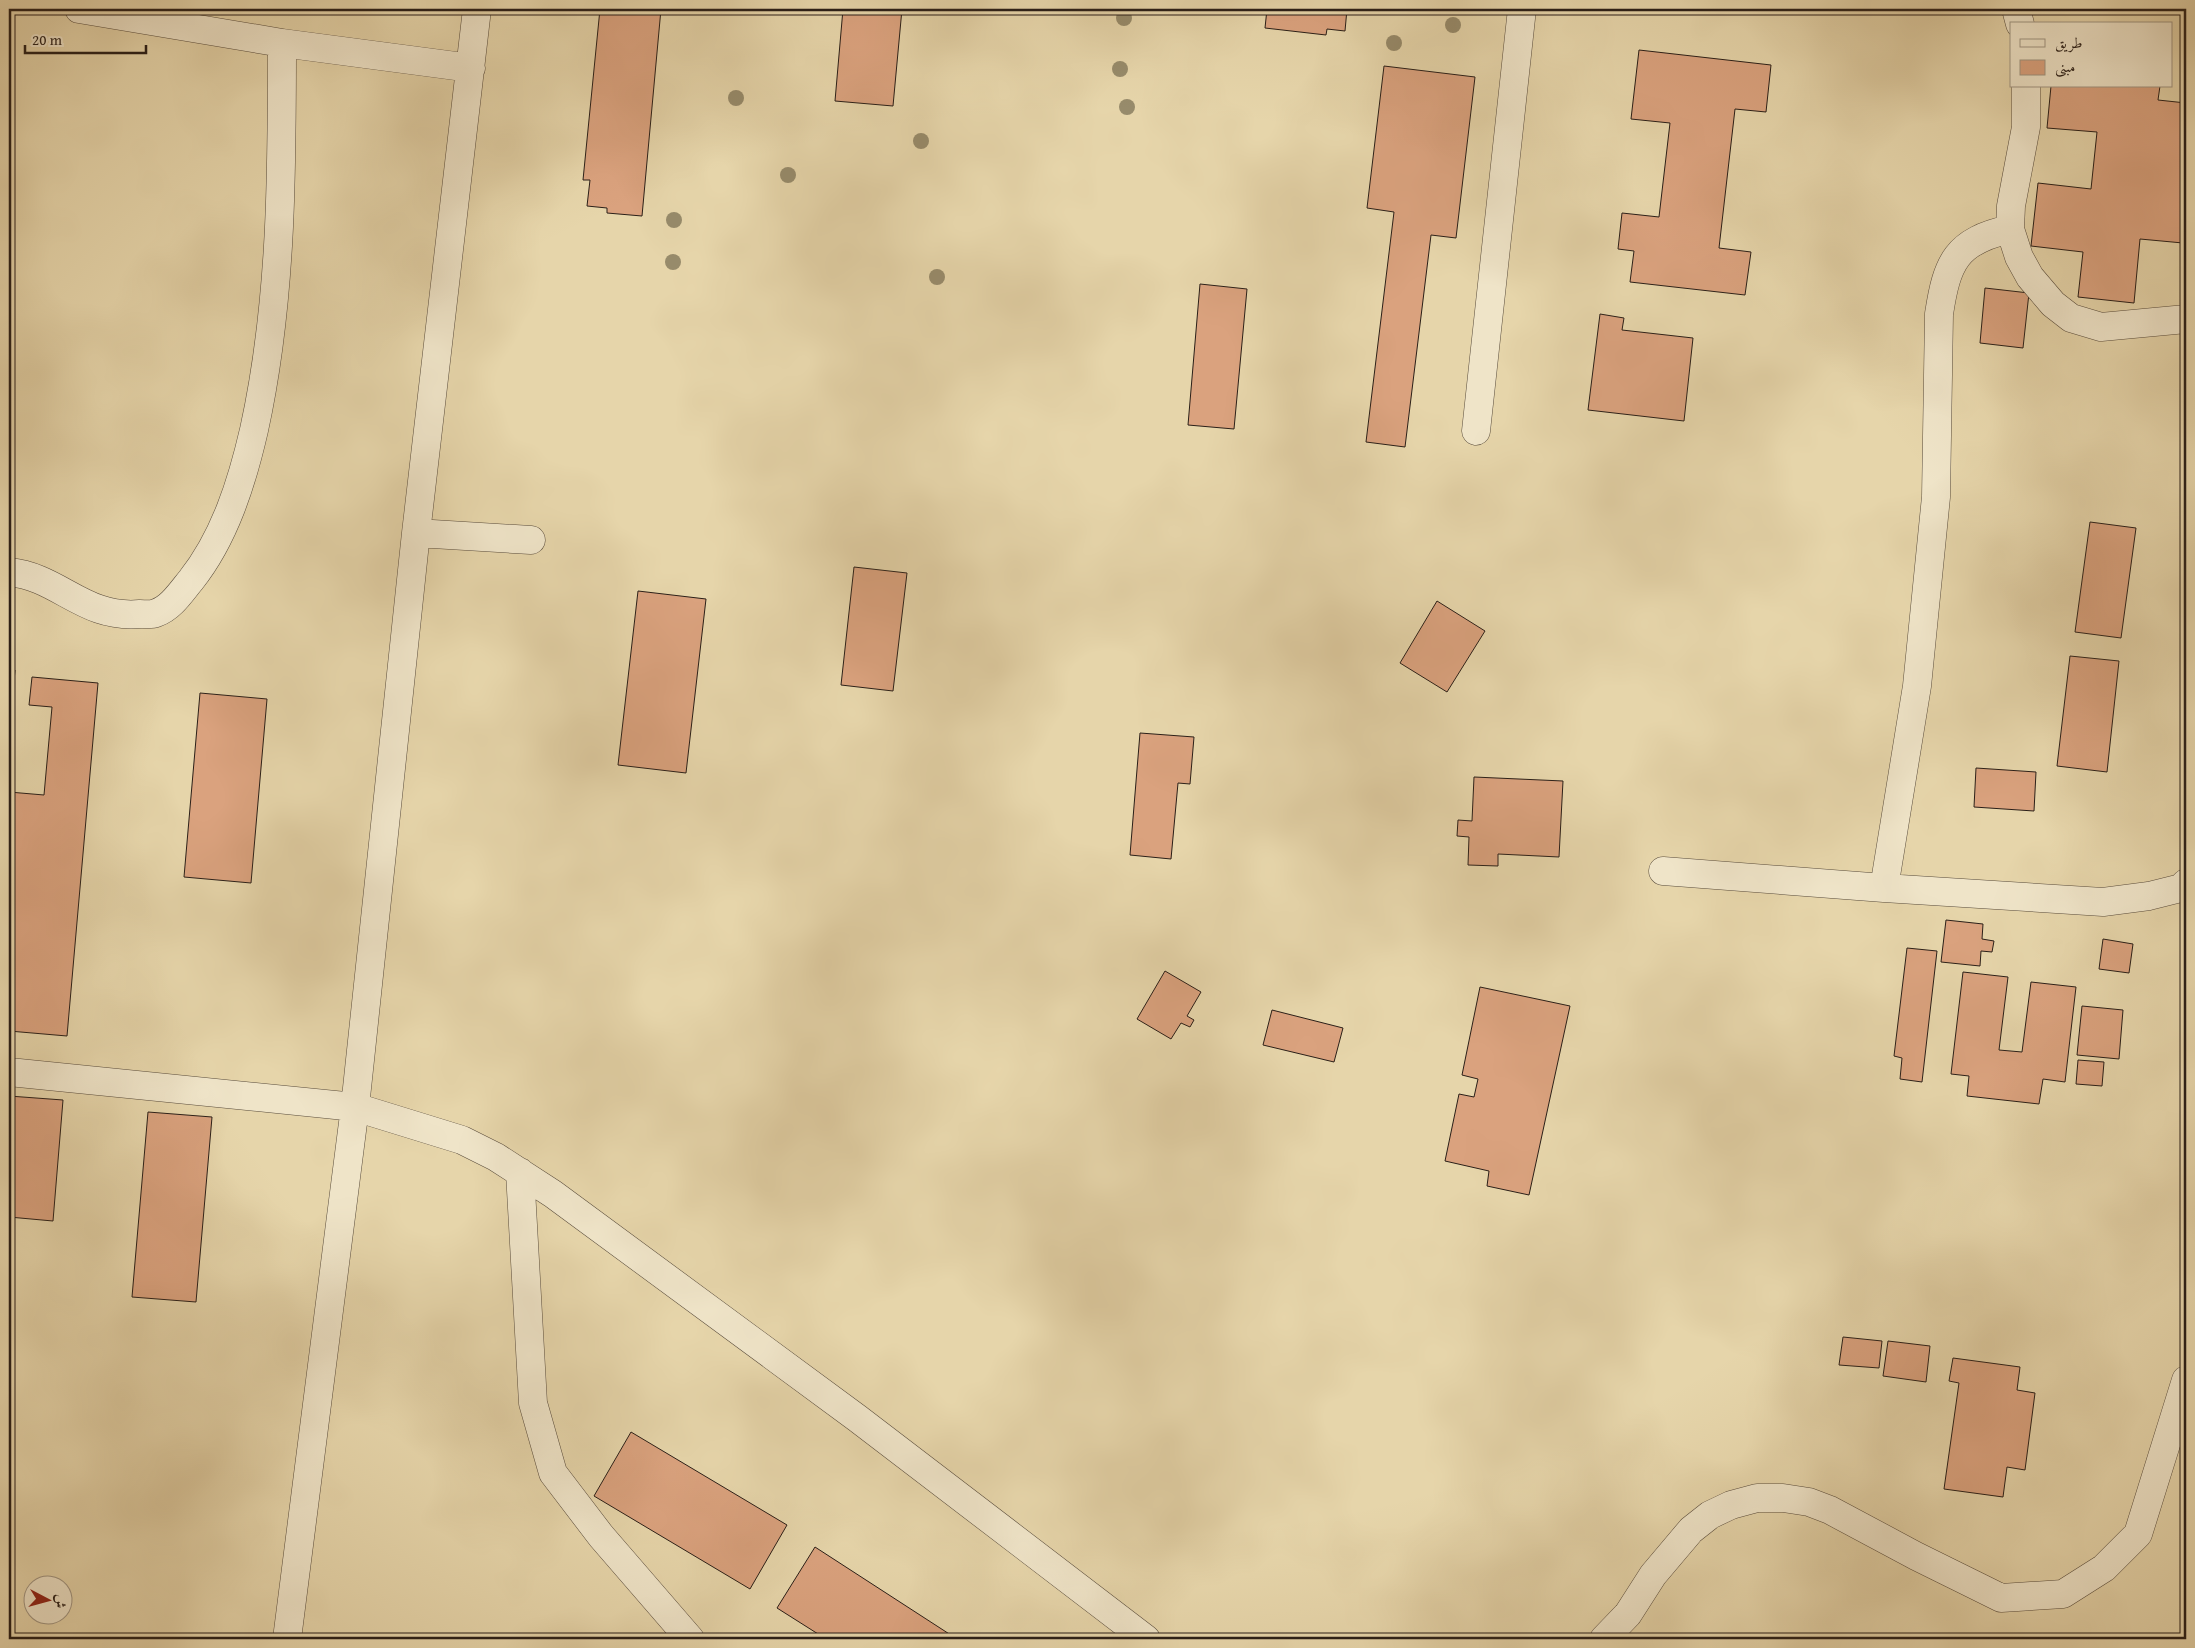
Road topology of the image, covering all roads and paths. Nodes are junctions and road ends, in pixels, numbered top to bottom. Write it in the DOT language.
graph roads {
  1 [pos="79,9"];
  2 [pos="477,9"];
  3 [pos="1522,9"];
  4 [pos="2016,9"];
  5 [pos="215,20"];
  6 [pos="2019,22"];
  7 [pos="282,42"];
  8 [pos="471,68"];
  9 [pos="2026,88"];
  10 [pos="2010,230"];
  11 [pos="2186,319"];
  12 [pos="1476,431"];
  13 [pos="416,533"];
  14 [pos="531,540"];
  15 [pos="9,572"];
  16 [pos="1663,870"];
  17 [pos="2186,883"];
  18 [pos="1884,888"];
  19 [pos="9,1072"];
  20 [pos="354,1107"];
  21 [pos="520,1172"];
  22 [pos="2186,1380"];
  23 [pos="287,1639"];
  24 [pos="690,1639"];
  25 [pos="1146,1639"];
  26 [pos="1604,1639"];
  1 -- 5 [label="street"];
  2 -- 8 [label="street"];
  3 -- 12 [label="street"];
  4 -- 6 [label="street"];
  5 -- 7 [label="street"];
  7 -- 8 [label="street"];
  7 -- 15 [label="street"];
  8 -- 13 [label="street"];
  9 -- 10 [label="street"];
  10 -- 11 [label="street"];
  10 -- 18 [label="street"];
  13 -- 14 [label="street"];
  13 -- 20 [label="street"];
  16 -- 18 [label="street"];
  17 -- 18 [label="street"];
  19 -- 20 [label="street"];
  20 -- 21 [label="street"];
  20 -- 23 [label="street"];
  21 -- 24 [label="street"];
  21 -- 25 [label="street"];
  22 -- 26 [label="street"];
}
